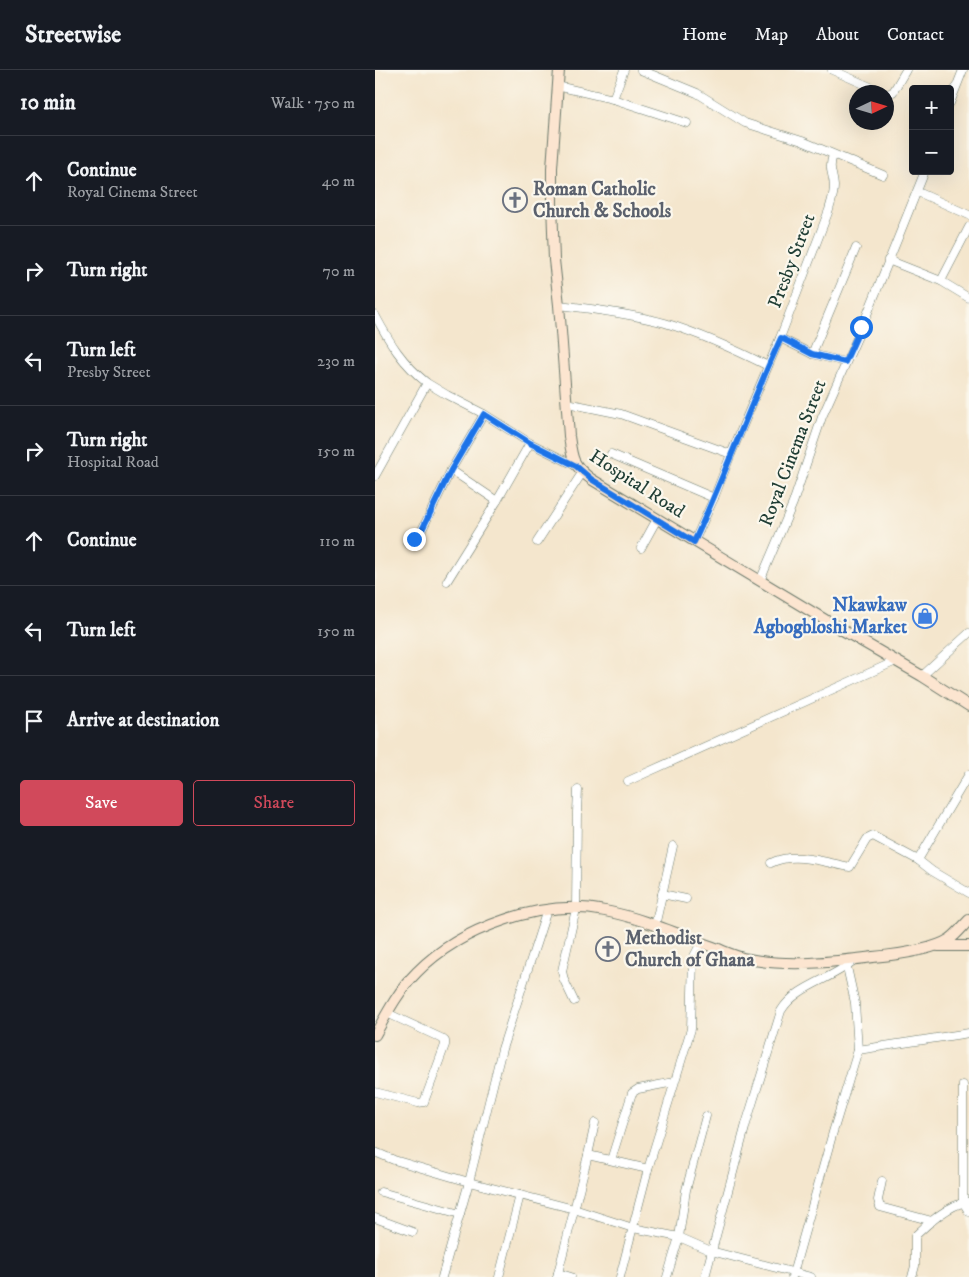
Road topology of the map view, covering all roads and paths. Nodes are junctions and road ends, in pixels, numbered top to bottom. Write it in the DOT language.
graph roads {
  1 [pos="559,70"];
  2 [pos="624,70"];
  3 [pos="641,70"];
  4 [pos="832,70"];
  5 [pos="906,70"];
  6 [pos="963,70"];
  7 [pos="866,85"];
  8 [pos="557,86"];
  9 [pos="894,90"];
  10 [pos="954,93"];
  11 [pos="613,99"];
  12 [pos="687,123"];
  13 [pos="833,155"];
  14 [pos="883,175"];
  15 [pos="924,175"];
  16 [pos="918,192"];
  17 [pos="969,215"];
  18 [pos="969,226"];
  19 [pos="856,248"];
  20 [pos="889,260"];
  21 [pos="941,281"];
  22 [pos="969,298"];
  23 [pos="559,305"];
  24 [pos="375,315"];
  25 [pos="781,338"];
  26 [pos="812,354"];
  27 [pos="845,362"];
  28 [pos="768,366"];
  29 [pos="427,383"];
  30 [pos="567,403"];
  31 [pos="484,414"];
  32 [pos="530,443"];
  33 [pos="611,454"];
  34 [pos="731,454"];
  35 [pos="579,469"];
  36 [pos="451,470"];
  37 [pos="376,472"];
  38 [pos="714,498"];
  39 [pos="497,501"];
  40 [pos="657,519"];
  41 [pos="537,542"];
  42 [pos="694,542"];
  43 [pos="407,543"];
  44 [pos="641,548"];
  45 [pos="447,581"];
  46 [pos="759,581"];
  47 [pos="969,633"];
  48 [pos="896,661"];
  49 [pos="923,676"];
  50 [pos="969,706"];
  51 [pos="969,774"];
  52 [pos="628,781"];
  53 [pos="579,790"];
  54 [pos="673,846"];
  55 [pos="918,860"];
  56 [pos="771,863"];
  57 [pos="969,893"];
  58 [pos="662,894"];
  59 [pos="686,900"];
  60 [pos="575,908"];
  61 [pos="547,910"];
  62 [pos="969,920"];
  63 [pos="655,926"];
  64 [pos="701,943"];
  65 [pos="931,946"];
  66 [pos="969,946"];
  67 [pos="855,959"];
  68 [pos="847,967"];
  69 [pos="574,1001"];
  70 [pos="387,1013"];
  71 [pos="969,1033"];
  72 [pos="375,1035"];
  73 [pos="858,1050"];
  74 [pos="674,1082"];
  75 [pos="963,1085"];
  76 [pos="375,1092"];
  77 [pos="706,1116"];
  78 [pos="595,1123"];
  79 [pos="375,1152"];
  80 [pos="588,1155"];
  81 [pos="611,1160"];
  82 [pos="648,1169"];
  83 [pos="882,1181"];
  84 [pos="469,1182"];
  85 [pos="381,1192"];
  86 [pos="520,1195"];
  87 [pos="966,1202"];
  88 [pos="574,1209"];
  89 [pos="969,1212"];
  90 [pos="460,1214"];
  91 [pos="375,1218"];
  92 [pos="932,1222"];
  93 [pos="633,1228"];
  94 [pos="413,1232"];
  95 [pos="679,1237"];
  96 [pos="711,1251"];
  97 [pos="793,1274"];
  98 [pos="557,1275"];
  99 [pos="442,1277"];
  100 [pos="499,1277"];
  101 [pos="571,1277"];
  102 [pos="620,1277"];
  103 [pos="667,1277"];
  104 [pos="705,1277"];
  105 [pos="811,1277"];
  106 [pos="912,1277"];
  1 -- 8 [label="street, Hospital Road"];
  2 -- 11 [label="street"];
  3 -- 13 [label="street"];
  4 -- 7 [label="street"];
  5 -- 9 [label="street"];
  6 -- 10 [label="street"];
  8 -- 11 [label="street"];
  8 -- 23 [label="street, Hospital Road"];
  11 -- 12 [label="street"];
  13 -- 14 [label="street"];
  13 -- 25 [label="street, Presby Street"];
  15 -- 16 [label="street, Royal Cinema Street"];
  16 -- 17 [label="street"];
  16 -- 20 [label="street, Royal Cinema Street"];
  18 -- 21 [label="street"];
  19 -- 26 [label="street"];
  20 -- 21 [label="street"];
  20 -- 27 [label="street, Royal Cinema Street"];
  21 -- 22 [label="street"];
  23 -- 28 [label="street"];
  23 -- 30 [label="street, Hospital Road"];
  24 -- 29 [label="street"];
  25 -- 26 [label="street"];
  25 -- 28 [label="street, Presby Street"];
  26 -- 27 [label="street"];
  27 -- 46 [label="street, Royal Cinema Street"];
  28 -- 34 [label="street, Presby Street"];
  29 -- 31 [label="street"];
  29 -- 37 [label="street"];
  30 -- 34 [label="street"];
  30 -- 35 [label="street, Hospital Road"];
  31 -- 32 [label="street"];
  31 -- 36 [label="street"];
  32 -- 35 [label="street"];
  32 -- 39 [label="street"];
  33 -- 38 [label="street"];
  34 -- 38 [label="street, Presby Street"];
  35 -- 40 [label="street, Hospital Road"];
  35 -- 41 [label="street"];
  36 -- 39 [label="street"];
  36 -- 43 [label="street"];
  38 -- 42 [label="street, Presby Street"];
  39 -- 45 [label="street"];
  40 -- 42 [label="street, Hospital Road"];
  40 -- 44 [label="street"];
  42 -- 46 [label="street, Hospital Road"];
  46 -- 48 [label="street, Hospital Road"];
  47 -- 49 [label="street"];
  48 -- 49 [label="street, Hospital Road"];
  48 -- 52 [label="street"];
  49 -- 50 [label="street, Hospital Road"];
  51 -- 55 [label="street"];
  53 -- 60 [label="street"];
  54 -- 58 [label="street"];
  55 -- 56 [label="street"];
  55 -- 57 [label="street"];
  58 -- 59 [label="street"];
  58 -- 63 [label="street"];
  60 -- 61 [label="street"];
  60 -- 63 [label="street"];
  60 -- 69 [label="street"];
  61 -- 70 [label="street"];
  61 -- 84 [label="street"];
  62 -- 65 [label="street"];
  63 -- 64 [label="street"];
  64 -- 67 [label="street"];
  64 -- 74 [label="street"];
  65 -- 66 [label="street"];
  65 -- 67 [label="street"];
  67 -- 68 [label="street"];
  68 -- 73 [label="street"];
  68 -- 96 [label="street"];
  70 -- 72 [label="street"];
  70 -- 76 [label="street"];
  71 -- 73 [label="street"];
  73 -- 97 [label="street"];
  74 -- 81 [label="street"];
  74 -- 82 [label="street"];
  75 -- 87 [label="street"];
  77 -- 95 [label="street"];
  78 -- 80 [label="street"];
  79 -- 84 [label="street"];
  80 -- 81 [label="street"];
  80 -- 88 [label="street"];
  81 -- 82 [label="street"];
  82 -- 93 [label="street"];
  83 -- 92 [label="street"];
  84 -- 86 [label="street"];
  84 -- 90 [label="street"];
  85 -- 90 [label="street"];
  86 -- 88 [label="street"];
  86 -- 100 [label="street"];
  87 -- 89 [label="street"];
  87 -- 92 [label="street"];
  88 -- 93 [label="street"];
  88 -- 98 [label="street"];
  90 -- 99 [label="street"];
  91 -- 94 [label="street"];
  92 -- 106 [label="street"];
  93 -- 95 [label="street"];
  93 -- 102 [label="street"];
  95 -- 96 [label="street"];
  95 -- 103 [label="street"];
  96 -- 97 [label="street"];
  96 -- 104 [label="street"];
  97 -- 105 [label="street"];
  98 -- 101 [label="street"];
}
